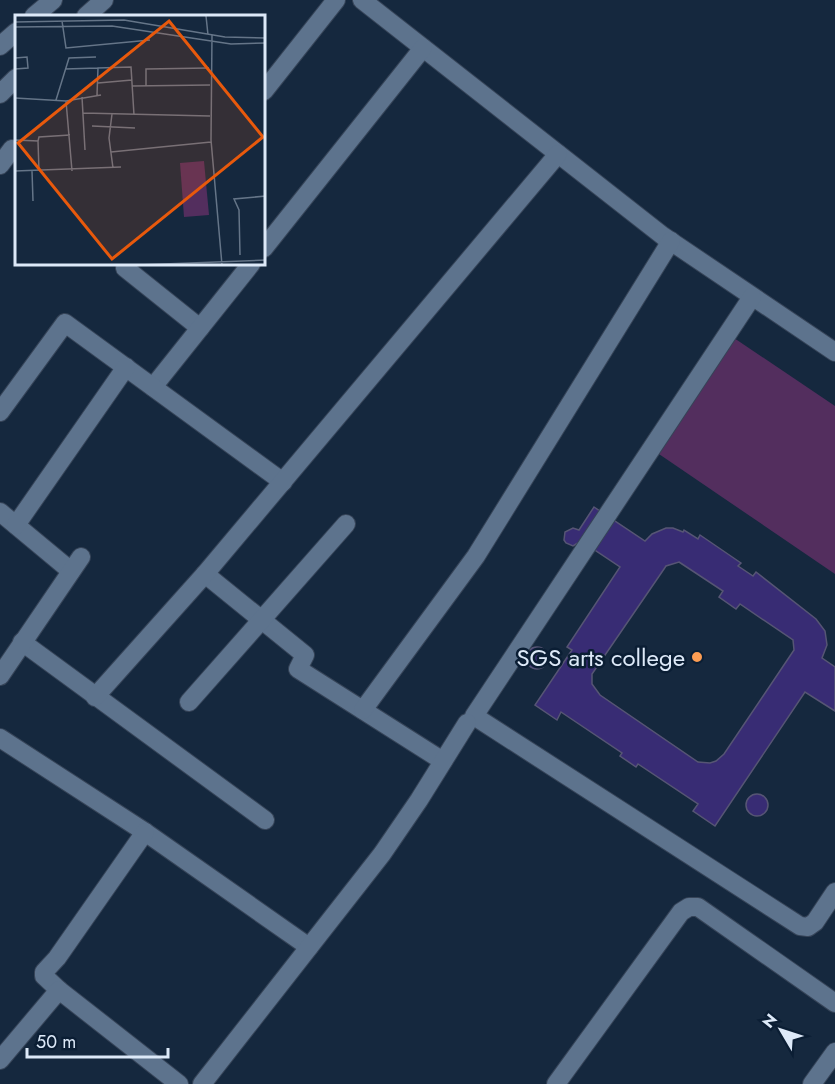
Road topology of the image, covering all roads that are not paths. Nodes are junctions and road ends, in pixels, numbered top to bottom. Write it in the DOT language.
graph roads {
  1 [pos="53,0"];
  2 [pos="104,0"];
  3 [pos="336,0"];
  4 [pos="362,0"];
  5 [pos="35,15"];
  6 [pos="87,15"];
  7 [pos="15,33"];
  8 [pos="0,46"];
  9 [pos="423,48"];
  10 [pos="15,79"];
  11 [pos="266,89"];
  12 [pos="0,93"];
  13 [pos="12,149"];
  14 [pos="558,154"];
  15 [pos="0,165"];
  16 [pos="671,242"];
  17 [pos="266,245"];
  18 [pos="126,266"];
  19 [pos="249,266"];
  20 [pos="752,297"];
  21 [pos="200,328"];
  22 [pos="835,352"];
  23 [pos="126,367"];
  24 [pos="153,387"];
  25 [pos="0,412"];
  26 [pos="283,482"];
  27 [pos="0,512"];
  28 [pos="346,524"];
  29 [pos="16,525"];
  30 [pos="205,574"];
  31 [pos="260,619"];
  32 [pos="22,642"];
  33 [pos="0,676"];
  34 [pos="95,697"];
  35 [pos="189,702"];
  36 [pos="363,710"];
  37 [pos="467,723"];
  38 [pos="0,738"];
  39 [pos="443,761"];
  40 [pos="265,820"];
  41 [pos="145,832"];
  42 [pos="835,892"];
  43 [pos="309,947"];
  44 [pos="59,990"];
  45 [pos="835,1003"];
  46 [pos="835,1052"];
  47 [pos="0,1060"];
  48 [pos="179,1084"];
  49 [pos="202,1084"];
  50 [pos="556,1084"];
  51 [pos="812,1084"];
  1 -- 5 [label="street"];
  2 -- 6 [label="street"];
  3 -- 11 [label="street"];
  4 -- 9 [label="street"];
  7 -- 8 [label="street"];
  9 -- 14 [label="street"];
  9 -- 17 [label="street"];
  10 -- 12 [label="street"];
  13 -- 15 [label="street"];
  14 -- 16 [label="street"];
  14 -- 26 [label="street"];
  16 -- 20 [label="street"];
  16 -- 36 [label="street"];
  18 -- 21 [label="street"];
  19 -- 21 [label="street"];
  20 -- 22 [label="street"];
  20 -- 42 [label="street"];
  21 -- 24 [label="street"];
  23 -- 24 [label="street"];
  23 -- 25 [label="street"];
  23 -- 29 [label="street"];
  24 -- 26 [label="street"];
  26 -- 30 [label="street"];
  27 -- 29 [label="street"];
  28 -- 31 [label="street"];
  29 -- 32 [label="street"];
  30 -- 31 [label="street"];
  30 -- 34 [label="street"];
  31 -- 35 [label="street"];
  31 -- 36 [label="street"];
  32 -- 33 [label="street"];
  32 -- 34 [label="street"];
  34 -- 40 [label="street"];
  36 -- 39 [label="street"];
  37 -- 39 [label="street"];
  38 -- 41 [label="street"];
  39 -- 43 [label="street"];
  41 -- 43 [label="street"];
  41 -- 44 [label="street"];
  43 -- 49 [label="street"];
  44 -- 47 [label="street"];
  44 -- 48 [label="street"];
  45 -- 50 [label="street"];
  46 -- 51 [label="street"];
}
